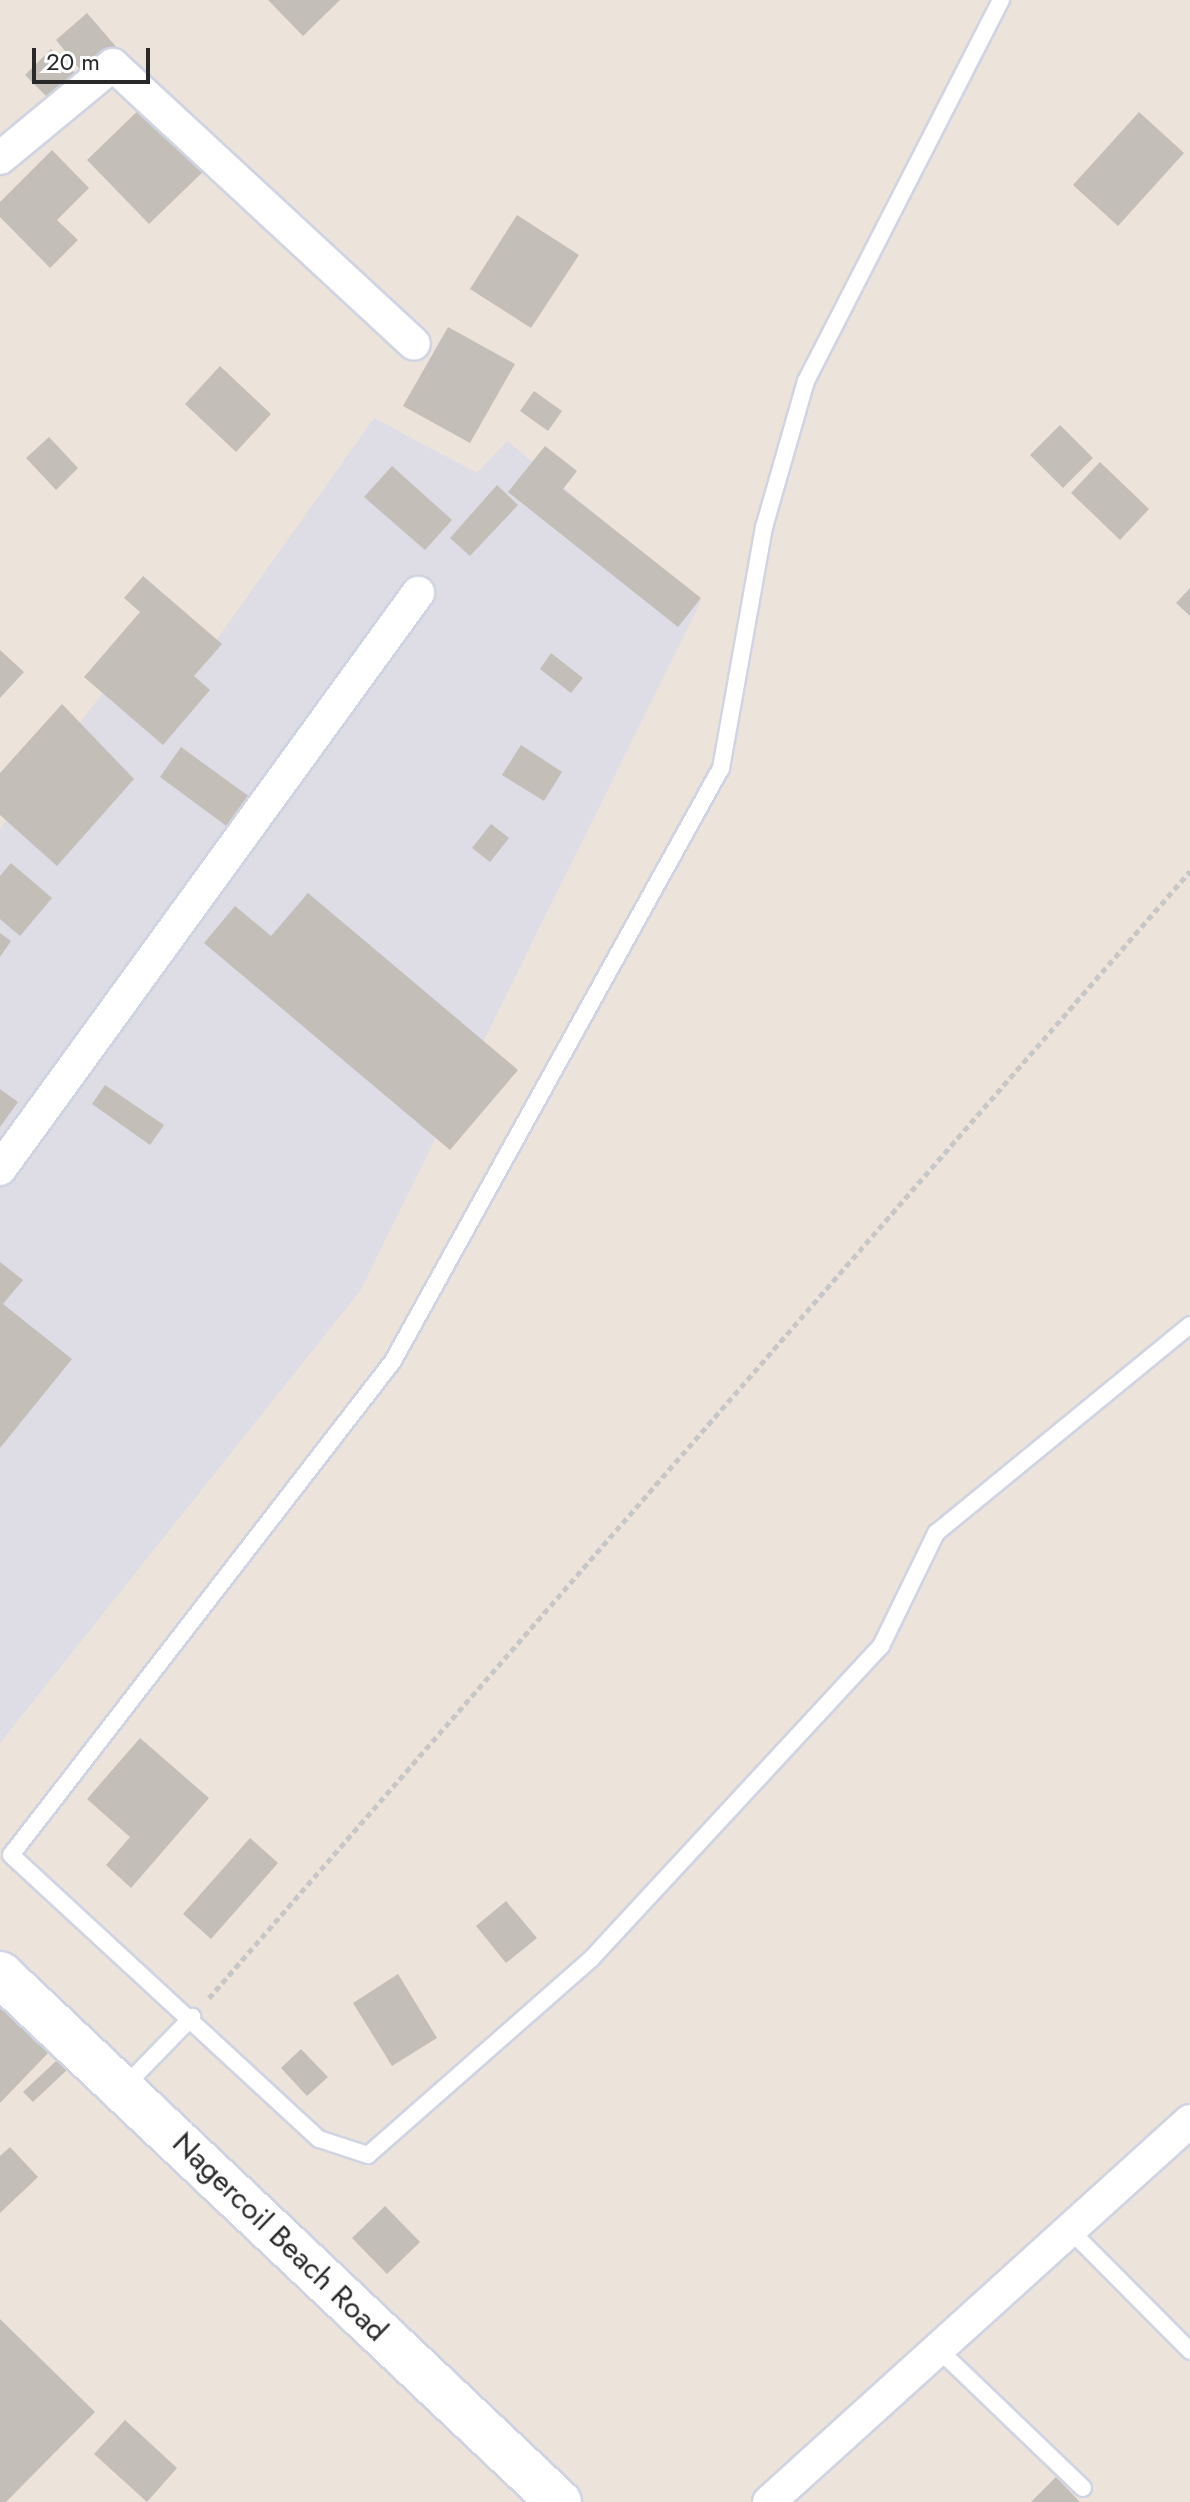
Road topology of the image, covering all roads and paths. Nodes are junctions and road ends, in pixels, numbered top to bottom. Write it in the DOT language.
graph roads {
  1 [pos="1001,0"];
  2 [pos="0,158"];
  3 [pos="414,344"];
  4 [pos="418,593"];
  5 [pos="1190,871"];
  6 [pos="0,1169"];
  7 [pos="1190,1325"];
  8 [pos="0,1974"];
  9 [pos="192,2017"];
  10 [pos="124,2088"];
  11 [pos="1190,2121"];
  12 [pos="1068,2228"];
  13 [pos="935,2346"];
  14 [pos="1190,2351"];
  15 [pos="1083,2488"];
  16 [pos="559,2502"];
  17 [pos="769,2502"];
  1 -- 9 [label="lane"];
  2 -- 3 [label="street"];
  4 -- 6 [label="street"];
  5 -- 9 [label="path"];
  7 -- 9 [label="lane"];
  8 -- 10 [label="main road, Nagercoil Beach Road"];
  9 -- 10 [label="lane"];
  10 -- 16 [label="main road, Nagercoil Beach Road"];
  11 -- 12 [label="street"];
  12 -- 13 [label="street"];
  12 -- 14 [label="lane"];
  13 -- 15 [label="lane"];
  13 -- 17 [label="street"];
}
